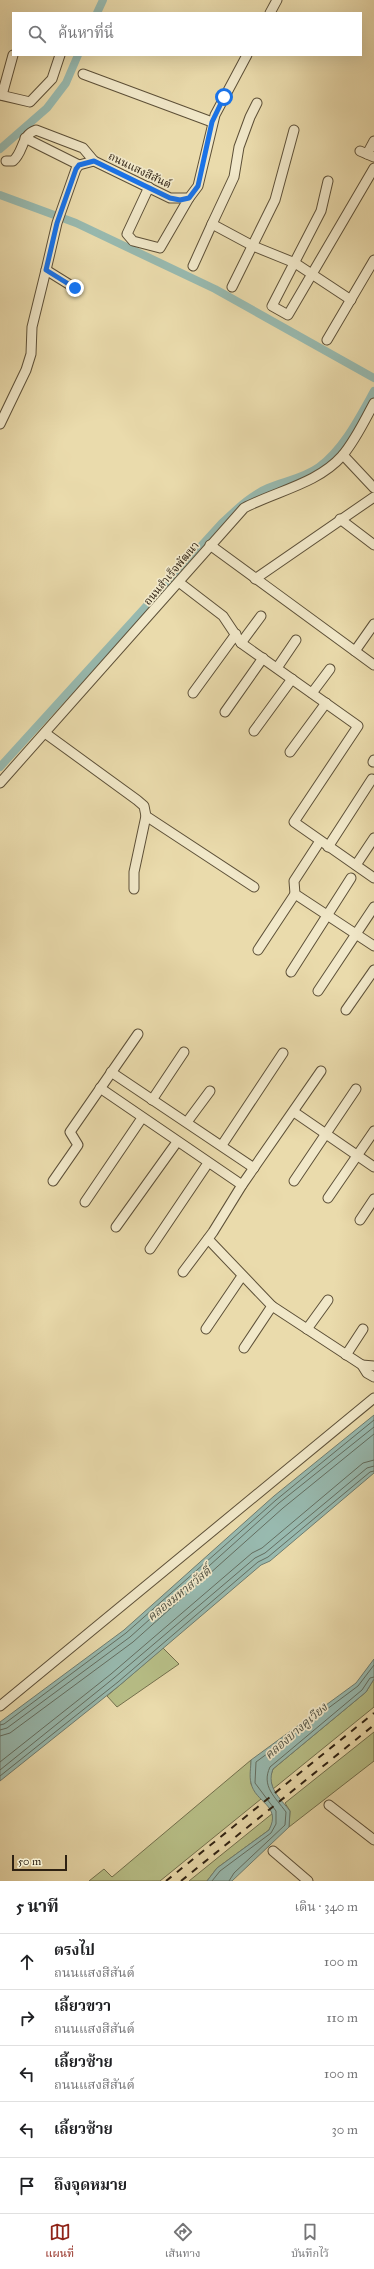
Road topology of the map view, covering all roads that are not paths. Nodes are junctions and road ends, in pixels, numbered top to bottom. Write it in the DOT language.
graph roads {
  1 [pos="276,0"];
  2 [pos="270,12"];
  3 [pos="13,56"];
  4 [pos="60,56"];
  5 [pos="246,56"];
  6 [pos="83,74"];
  7 [pos="1,95"];
  8 [pos="257,103"];
  9 [pos="212,122"];
  10 [pos="294,130"];
  11 [pos="25,138"];
  12 [pos="374,141"];
  13 [pos="367,154"];
  14 [pos="6,161"];
  15 [pos="94,161"];
  16 [pos="79,165"];
  17 [pos="374,168"];
  18 [pos="328,181"];
  19 [pos="149,187"];
  20 [pos="189,198"];
  21 [pos="212,224"];
  22 [pos="253,246"];
  23 [pos="374,260"];
  24 [pos="295,263"];
  25 [pos="193,266"];
  26 [pos="46,270"];
  27 [pos="312,274"];
  28 [pos="232,287"];
  29 [pos="75,288"];
  30 [pos="351,300"];
  31 [pos="327,340"];
  32 [pos="374,403"];
  33 [pos="0,424"];
  34 [pos="343,455"];
  35 [pos="374,488"];
  36 [pos="374,497"];
  37 [pos="340,520"];
  38 [pos="210,545"];
  39 [pos="374,545"];
  40 [pos="255,579"];
  41 [pos="180,583"];
  42 [pos="261,616"];
  43 [pos="374,624"];
  44 [pos="236,634"];
  45 [pos="296,640"];
  46 [pos="241,643"];
  47 [pos="355,651"];
  48 [pos="263,658"];
  49 [pos="374,665"];
  50 [pos="277,668"];
  51 [pos="330,670"];
  52 [pos="292,679"];
  53 [pos="192,692"];
  54 [pos="312,693"];
  55 [pos="326,703"];
  56 [pos="225,712"];
  57 [pos="254,731"];
  58 [pos="45,733"];
  59 [pos="290,752"];
  60 [pos="372,779"];
  61 [pos="0,783"];
  62 [pos="146,816"];
  63 [pos="374,838"];
  64 [pos="320,841"];
  65 [pos="328,847"];
  66 [pos="356,865"];
  67 [pos="351,878"];
  68 [pos="374,878"];
  69 [pos="254,887"];
  70 [pos="134,889"];
  71 [pos="295,894"];
  72 [pos="374,907"];
  73 [pos="327,915"];
  74 [pos="355,934"];
  75 [pos="374,946"];
  76 [pos="258,950"];
  77 [pos="374,970"];
  78 [pos="291,972"];
  79 [pos="318,991"];
  80 [pos="346,1010"];
  81 [pos="138,1034"];
  82 [pos="184,1052"];
  83 [pos="283,1054"];
  84 [pos="321,1071"];
  85 [pos="111,1072"];
  86 [pos="100,1088"];
  87 [pos="356,1089"];
  88 [pos="210,1091"];
  89 [pos="152,1100"];
  90 [pos="294,1112"];
  91 [pos="142,1118"];
  92 [pos="187,1122"];
  93 [pos="374,1131"];
  94 [pos="325,1134"];
  95 [pos="177,1142"];
  96 [pos="222,1145"];
  97 [pos="357,1156"];
  98 [pos="208,1163"];
  99 [pos="374,1167"];
  100 [pos="254,1168"];
  101 [pos="294,1180"];
  102 [pos="52,1181"];
  103 [pos="242,1185"];
  104 [pos="328,1198"];
  105 [pos="374,1199"];
  106 [pos="85,1202"];
  107 [pos="360,1220"];
  108 [pos="116,1227"];
  109 [pos="208,1239"];
  110 [pos="150,1249"];
  111 [pos="183,1272"];
  112 [pos="242,1276"];
  113 [pos="328,1300"];
  114 [pos="272,1306"];
  115 [pos="206,1329"];
  116 [pos="307,1329"];
  117 [pos="363,1329"];
  118 [pos="244,1348"];
  119 [pos="346,1354"];
  120 [pos="362,1365"];
  121 [pos="374,1366"];
  122 [pos="374,1377"];
  123 [pos="374,1398"];
  124 [pos="0,1706"];
  125 [pos="330,1805"];
  126 [pos="374,1840"];
  127 [pos="273,1851"];
  128 [pos="308,1881"];
  1 -- 2 [label="street"];
  3 -- 7 [label="street"];
  4 -- 7 [label="street"];
  5 -- 9 [label="street"];
  6 -- 9 [label="street"];
  8 -- 21 [label="street"];
  9 -- 20 [label="street"];
  10 -- 22 [label="street"];
  11 -- 14 [label="street"];
  11 -- 15 [label="street"];
  11 -- 16 [label="street"];
  12 -- 13 [label="street"];
  15 -- 16 [label="street, ถนนแสงสีสันต์"];
  15 -- 19 [label="street, ถนนแสงสีสันต์"];
  16 -- 26 [label="street"];
  17 -- 27 [label="street"];
  18 -- 24 [label="street"];
  19 -- 20 [label="street, ถนนแสงสีสันต์"];
  19 -- 20 [label="street"];
  21 -- 22 [label="street"];
  21 -- 25 [label="street"];
  22 -- 24 [label="street"];
  22 -- 28 [label="street"];
  23 -- 30 [label="street"];
  24 -- 27 [label="street"];
  24 -- 27 [label="street"];
  26 -- 29 [label="street"];
  26 -- 33 [label="street"];
  27 -- 30 [label="street"];
  30 -- 31 [label="street"];
  32 -- 34 [label="street, ถนนสำเร็จพัฒนา"];
  34 -- 35 [label="street"];
  34 -- 38 [label="street, ถนนสำเร็จพัฒนา"];
  36 -- 37 [label="street"];
  37 -- 39 [label="street"];
  37 -- 40 [label="street"];
  38 -- 40 [label="street"];
  38 -- 41 [label="street, ถนนสำเร็จพัฒนา"];
  40 -- 47 [label="street"];
  41 -- 44 [label="street"];
  41 -- 58 [label="street, ถนนสำเร็จพัฒนา"];
  42 -- 46 [label="street"];
  43 -- 47 [label="street"];
  44 -- 46 [label="street"];
  44 -- 53 [label="street"];
  45 -- 50 [label="street"];
  46 -- 48 [label="street"];
  47 -- 49 [label="street"];
  48 -- 50 [label="street"];
  48 -- 56 [label="street"];
  50 -- 52 [label="street"];
  51 -- 54 [label="street"];
  52 -- 54 [label="street"];
  52 -- 57 [label="street"];
  54 -- 55 [label="street"];
  55 -- 59 [label="street"];
  55 -- 64 [label="street"];
  58 -- 61 [label="street, ถนนสำเร็จพัฒนา"];
  58 -- 62 [label="street"];
  60 -- 65 [label="street"];
  62 -- 69 [label="street"];
  62 -- 70 [label="street"];
  63 -- 66 [label="street"];
  64 -- 65 [label="street"];
  64 -- 71 [label="street"];
  65 -- 66 [label="street"];
  66 -- 68 [label="street"];
  67 -- 73 [label="street"];
  71 -- 73 [label="street"];
  71 -- 76 [label="street"];
  72 -- 74 [label="street"];
  73 -- 74 [label="street"];
  73 -- 78 [label="street"];
  74 -- 75 [label="street"];
  74 -- 79 [label="street"];
  77 -- 80 [label="street"];
  81 -- 85 [label="street"];
  82 -- 89 [label="street"];
  83 -- 96 [label="street"];
  84 -- 90 [label="street"];
  85 -- 86 [label="street"];
  85 -- 89 [label="street"];
  86 -- 91 [label="street"];
  86 -- 102 [label="street"];
  87 -- 94 [label="street"];
  88 -- 92 [label="street"];
  89 -- 92 [label="street"];
  90 -- 94 [label="street"];
  90 -- 100 [label="street"];
  91 -- 95 [label="street"];
  91 -- 106 [label="street"];
  92 -- 96 [label="street"];
  93 -- 97 [label="street"];
  94 -- 97 [label="street"];
  94 -- 101 [label="street"];
  95 -- 98 [label="street"];
  95 -- 108 [label="street"];
  96 -- 100 [label="street"];
  97 -- 99 [label="street"];
  97 -- 104 [label="street"];
  98 -- 103 [label="street"];
  98 -- 110 [label="street"];
  100 -- 103 [label="street"];
  103 -- 109 [label="street"];
  105 -- 107 [label="street"];
  109 -- 111 [label="street"];
  109 -- 112 [label="street"];
  112 -- 114 [label="street"];
  112 -- 115 [label="street"];
  113 -- 116 [label="street"];
  114 -- 116 [label="street"];
  114 -- 118 [label="street"];
  116 -- 119 [label="street"];
  117 -- 119 [label="street"];
  119 -- 120 [label="street"];
  120 -- 121 [label="street"];
  120 -- 122 [label="street"];
  123 -- 124 [label="street"];
  125 -- 126 [label="street"];
  127 -- 128 [label="street"];
}
